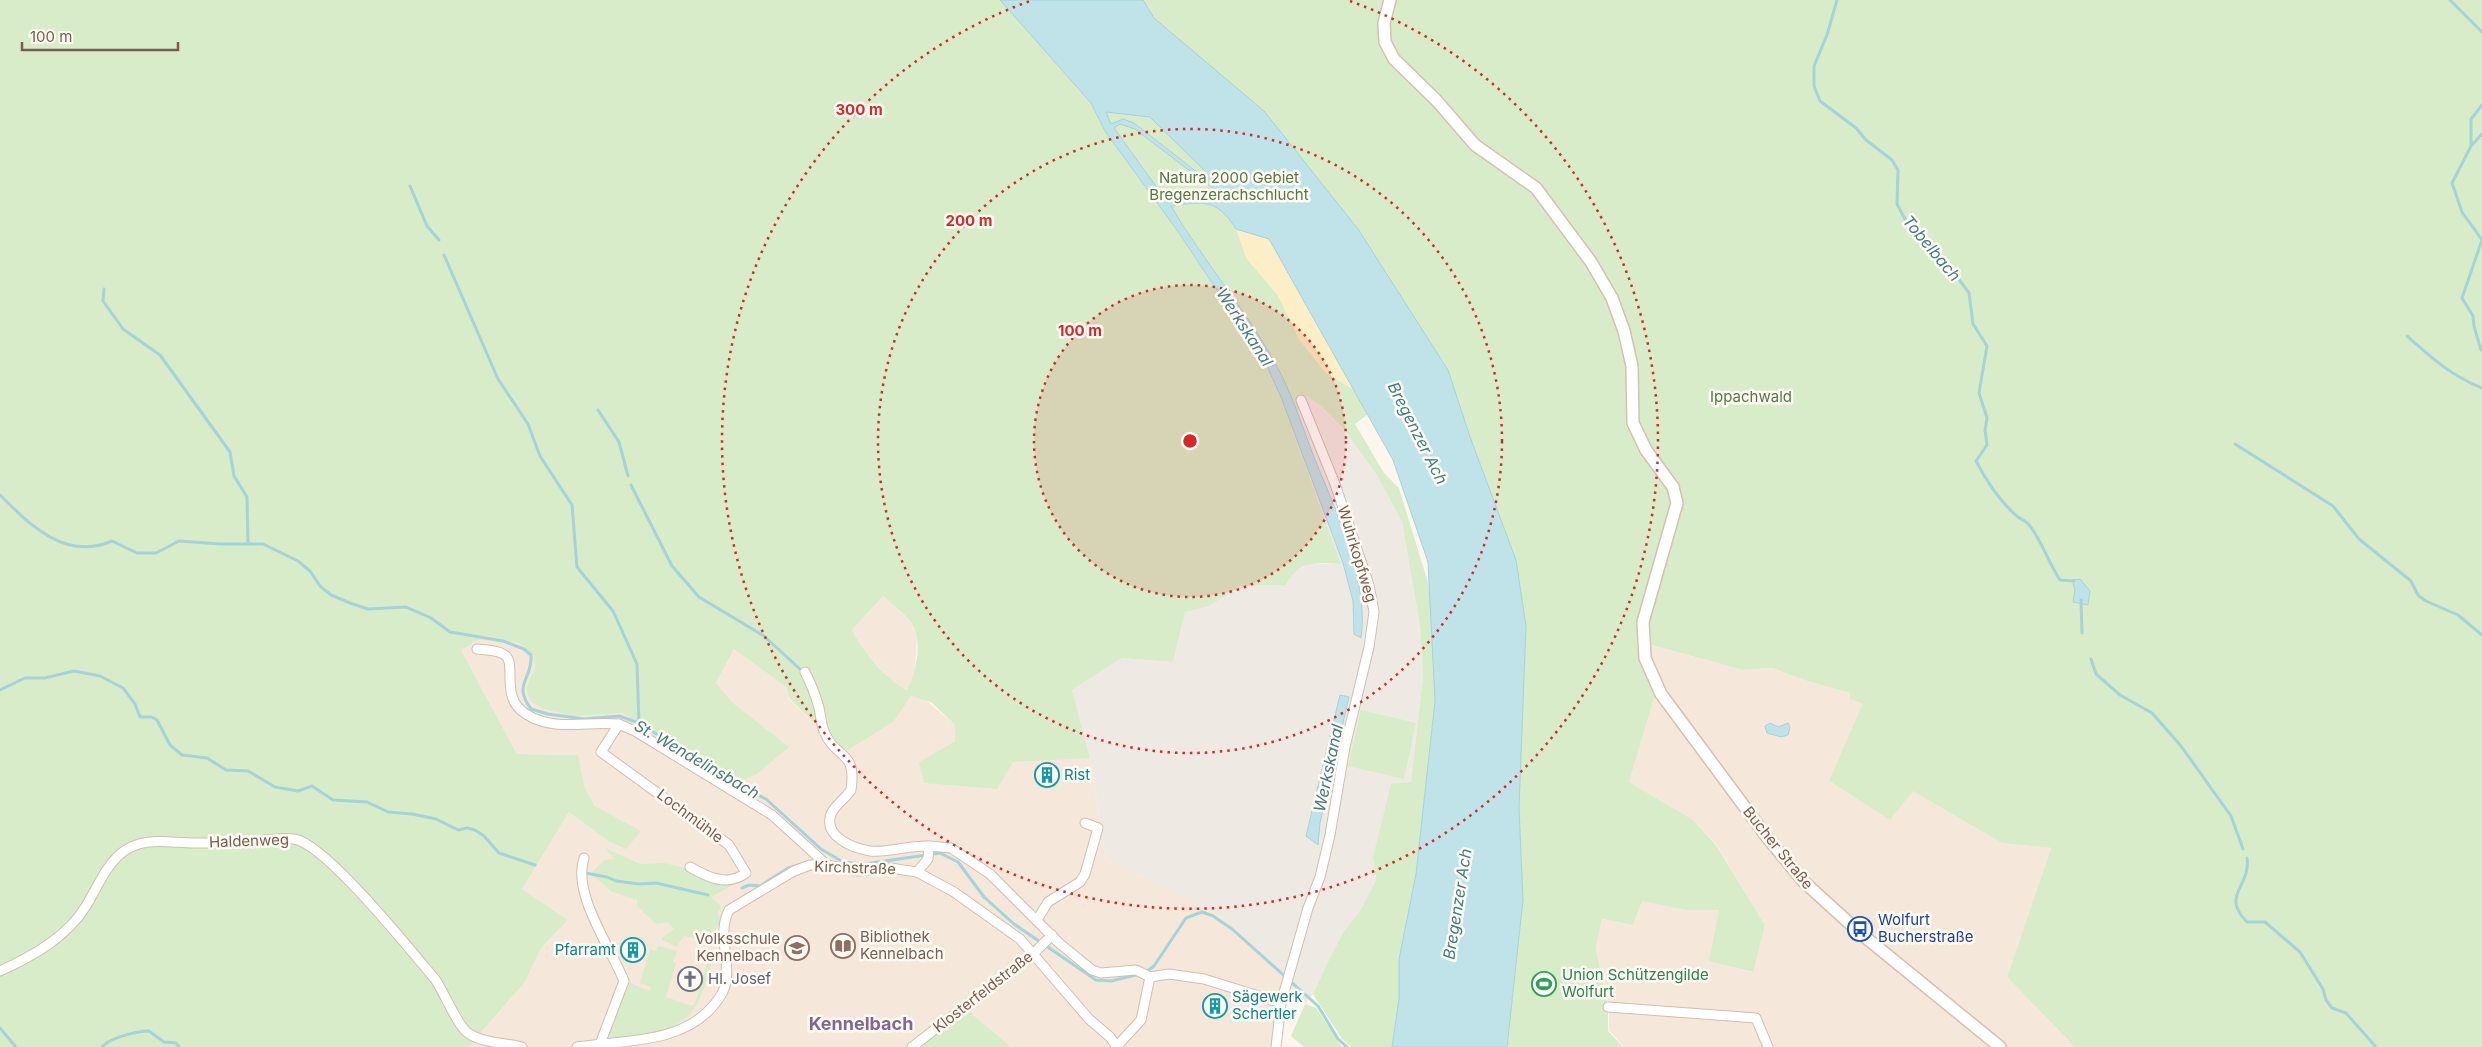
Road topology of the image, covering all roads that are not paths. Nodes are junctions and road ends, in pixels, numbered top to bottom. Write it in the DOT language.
graph roads {
  1 [pos="1390,0"];
  2 [pos="1301,400"];
  3 [pos="477,649"];
  4 [pos="805,672"];
  5 [pos="619,724"];
  6 [pos="1085,823"];
  7 [pos="929,852"];
  8 [pos="584,858"];
  9 [pos="827,864"];
  10 [pos="690,867"];
  11 [pos="917,872"];
  12 [pos="1037,920"];
  13 [pos="1050,937"];
  14 [pos="1035,952"];
  15 [pos="0,971"];
  16 [pos="1146,974"];
  17 [pos="1281,1003"];
  18 [pos="1608,1007"];
  19 [pos="600,1044"];
  20 [pos="1117,1046"];
  21 [pos="522,1047"];
  22 [pos="577,1047"];
  23 [pos="912,1047"];
  24 [pos="1276,1047"];
  25 [pos="1768,1047"];
  26 [pos="2000,1047"];
  1 -- 26 [label="street, Bucher Straße"];
  2 -- 17 [label="street, Wuhrkopfweg"];
  3 -- 5 [label="street"];
  4 -- 7 [label="street"];
  5 -- 9 [label="street"];
  5 -- 10 [label="street, Lochmühle"];
  6 -- 12 [label="street"];
  7 -- 11 [label="street"];
  7 -- 12 [label="street"];
  8 -- 19 [label="street"];
  9 -- 11 [label="street, Kirchstraße"];
  9 -- 19 [label="street, Kirchstraße"];
  11 -- 14 [label="street, Kirchstraße"];
  12 -- 13 [label="street"];
  13 -- 14 [label="street, Klosterfeldstraße"];
  13 -- 16 [label="street"];
  14 -- 20 [label="street, Kirchstraße"];
  14 -- 23 [label="street, Klosterfeldstraße"];
  15 -- 21 [label="street, Haldenweg"];
  16 -- 17 [label="street"];
  16 -- 20 [label="street"];
  17 -- 24 [label="street, Wuhrkopfweg"];
  18 -- 25 [label="street"];
  19 -- 22 [label="street, Kirchstraße"];
}
